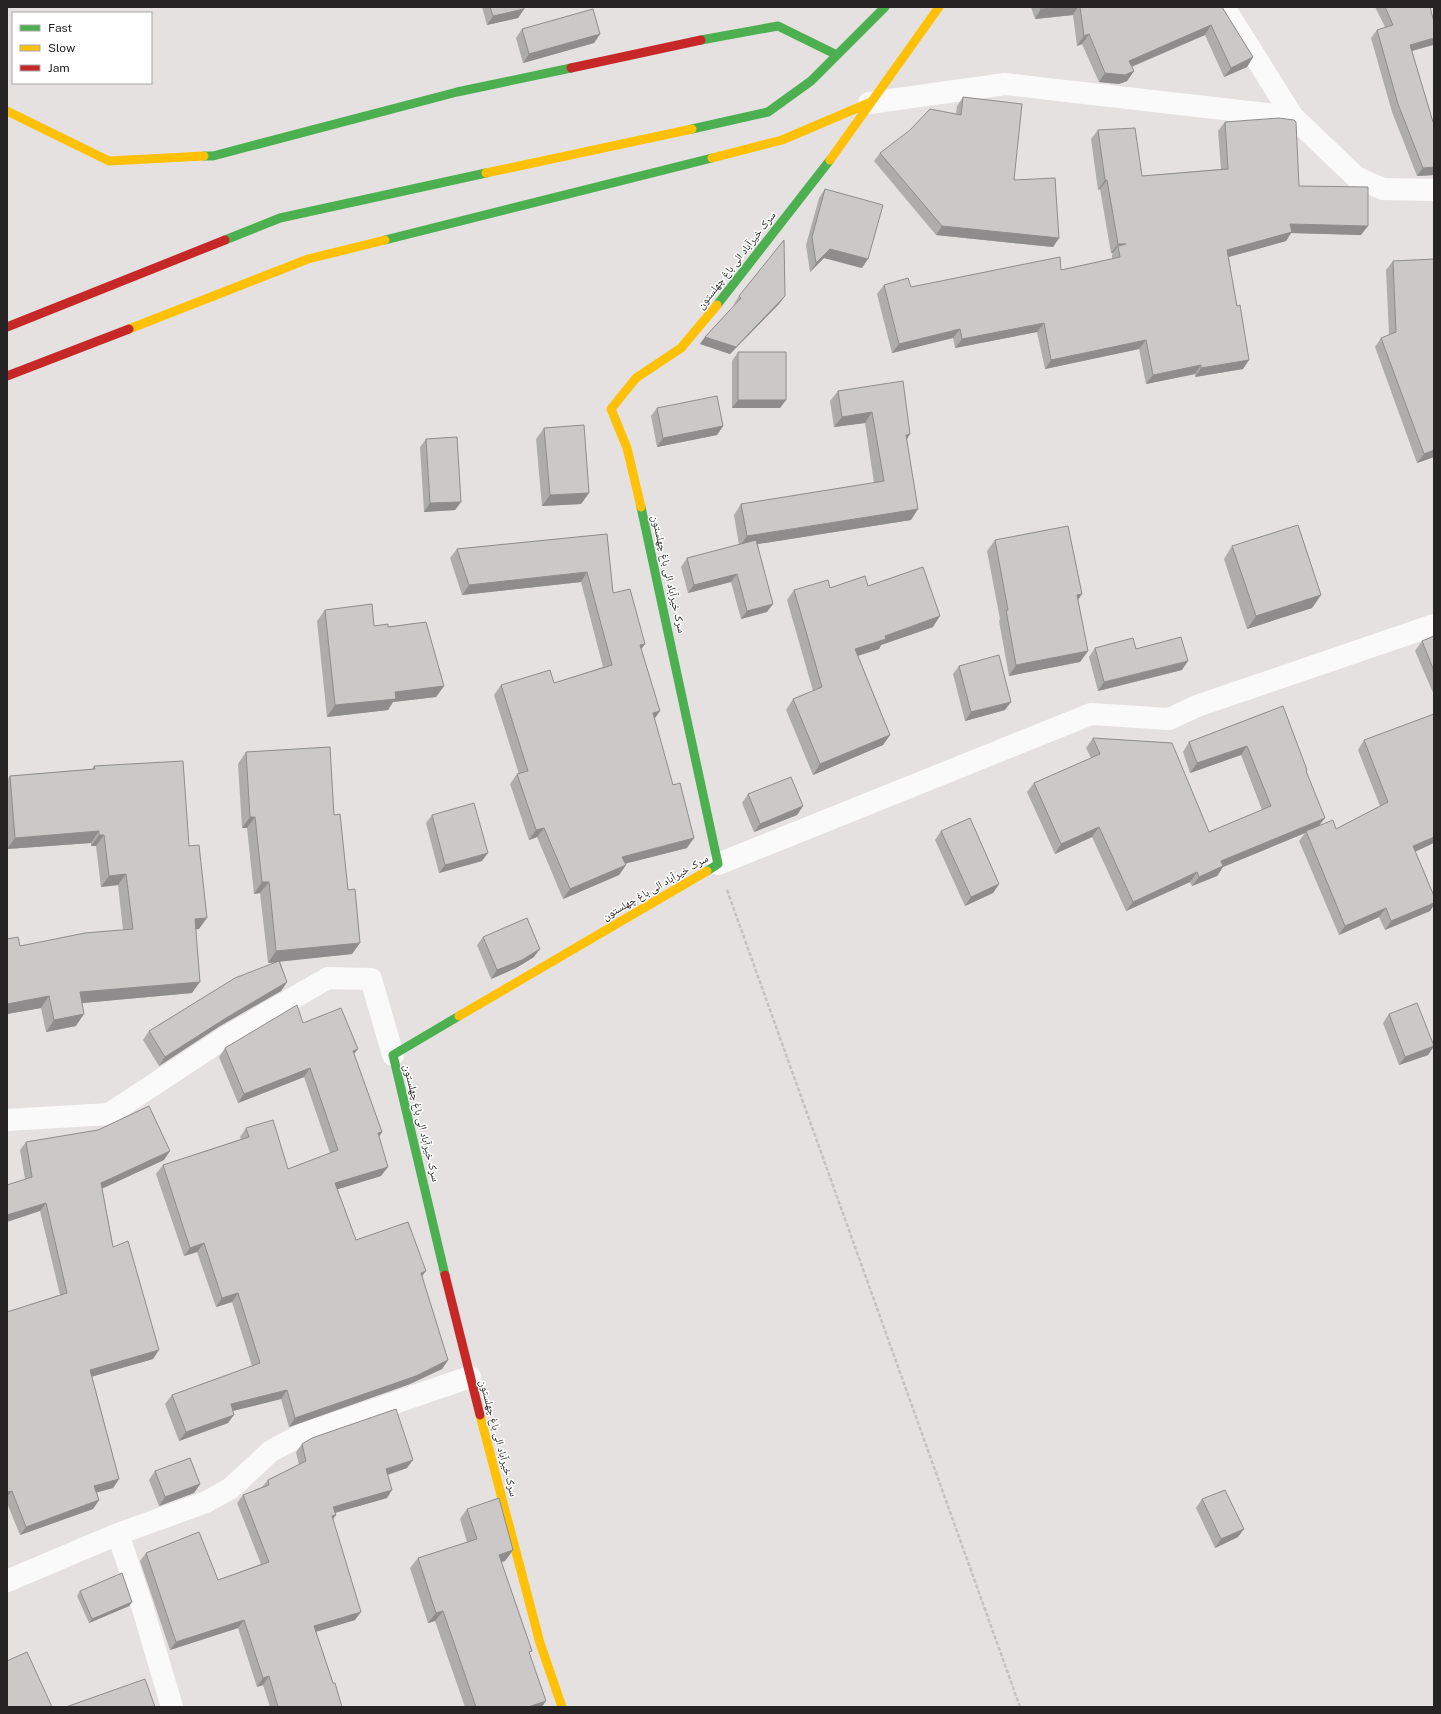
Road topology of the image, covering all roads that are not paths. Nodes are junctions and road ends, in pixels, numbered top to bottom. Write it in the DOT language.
graph roads {
  1 [pos="885,7"];
  2 [pos="939,7"];
  3 [pos="1224,7"];
  4 [pos="837,55"];
  5 [pos="869,103"];
  6 [pos="7,111"];
  7 [pos="1293,117"];
  8 [pos="1434,190"];
  9 [pos="7,327"];
  10 [pos="7,376"];
  11 [pos="1434,625"];
  12 [pos="718,864"];
  13 [pos="393,1055"];
  14 [pos="7,1120"];
  15 [pos="470,1376"];
  16 [pos="118,1534"];
  17 [pos="7,1581"];
  18 [pos="172,1707"];
  19 [pos="562,1707"];
  1 -- 4 [label="street"];
  2 -- 5 [label="street, سرک خیرآباد الی باغ چهلستون"];
  3 -- 7 [label="street"];
  4 -- 6 [label="street"];
  4 -- 9 [label="street"];
  5 -- 7 [label="street"];
  5 -- 10 [label="street"];
  5 -- 12 [label="street, سرک خیرآباد الی باغ چهلستون"];
  7 -- 8 [label="street"];
  11 -- 12 [label="street"];
  12 -- 13 [label="street, سرک خیرآباد الی باغ چهلستون"];
  13 -- 14 [label="street"];
  13 -- 15 [label="street, سرک خیرآباد الی باغ چهلستون"];
  15 -- 16 [label="street"];
  15 -- 19 [label="street, سرک خیرآباد الی باغ چهلستون"];
  16 -- 17 [label="street"];
  16 -- 18 [label="street"];
}
